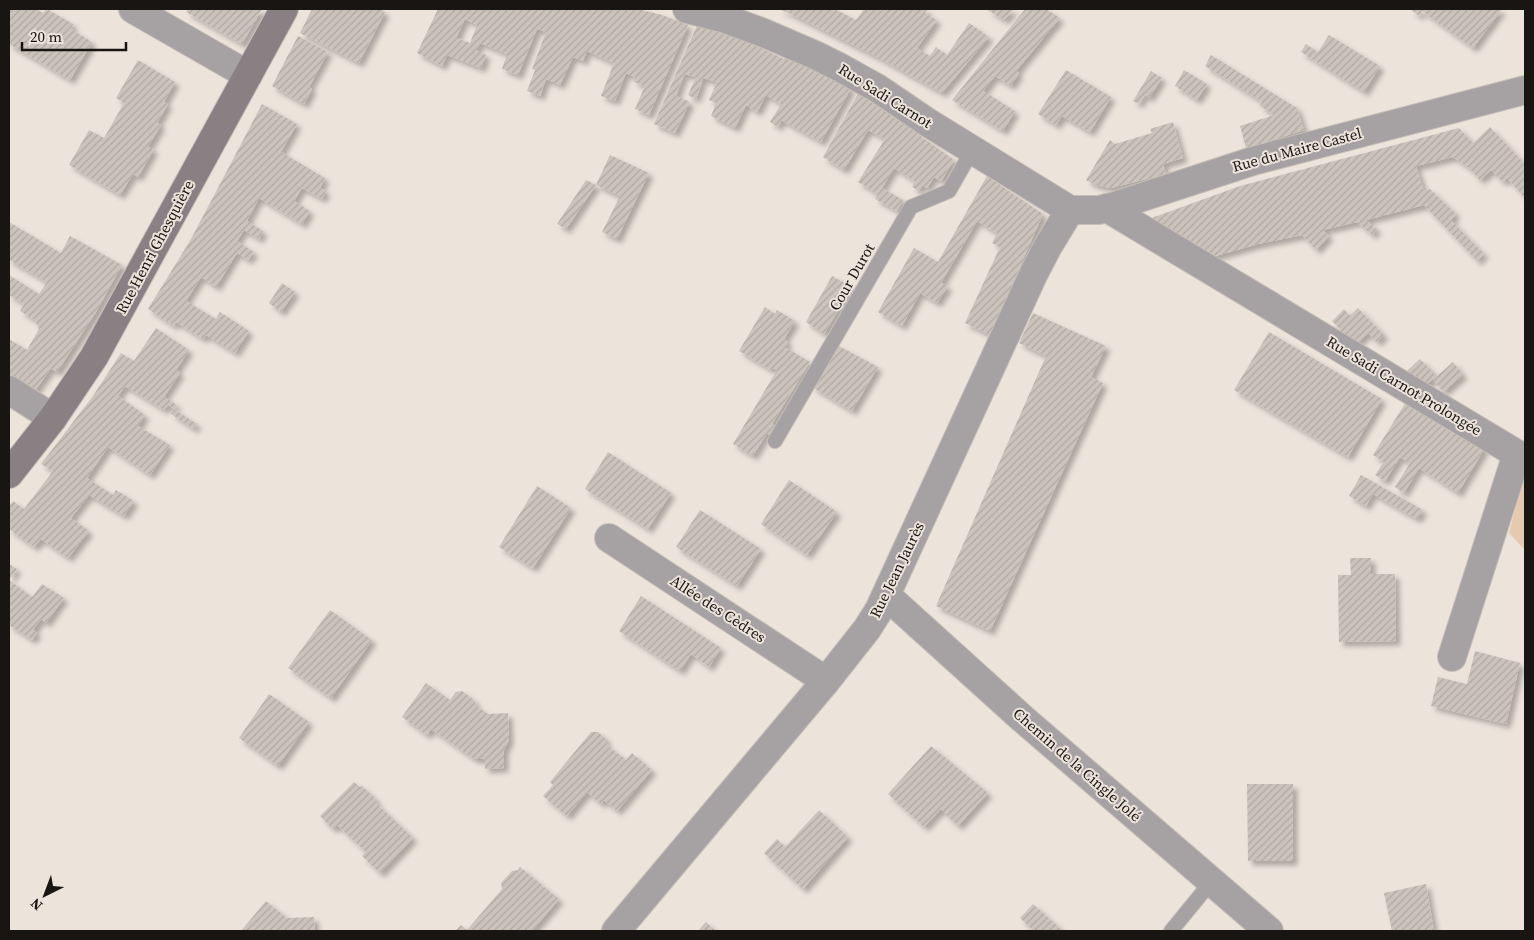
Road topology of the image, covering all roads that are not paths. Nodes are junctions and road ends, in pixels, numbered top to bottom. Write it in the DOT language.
graph roads {
  1 [pos="133,9"];
  2 [pos="284,9"];
  3 [pos="687,9"];
  4 [pos="248,74"];
  5 [pos="1525,90"];
  6 [pos="972,149"];
  7 [pos="1107,208"];
  8 [pos="1070,210"];
  9 [pos="9,390"];
  10 [pos="53,418"];
  11 [pos="775,441"];
  12 [pos="9,474"];
  13 [pos="609,538"];
  14 [pos="887,596"];
  15 [pos="1452,656"];
  16 [pos="826,681"];
  17 [pos="1212,881"];
  18 [pos="616,931"];
  19 [pos="1171,931"];
  20 [pos="1269,931"];
  1 -- 4 [label="street"];
  2 -- 4 [label="street, Rue Henri Ghesquière"];
  3 -- 6 [label="street, Rue Sadi Carnot"];
  4 -- 10 [label="street, Rue Henri Ghesquière"];
  5 -- 7 [label="street, Rue du Maire Castel"];
  6 -- 8 [label="street, Rue Sadi Carnot"];
  6 -- 11 [label="lane, Cour Durot"];
  7 -- 8 [label="street, Rue du Maire Castel"];
  7 -- 15 [label="street, Rue Sadi Carnot Prolongée"];
  8 -- 14 [label="street, Rue Jean Jaurès"];
  9 -- 10 [label="street"];
  10 -- 12 [label="street, Rue Henri Ghesquière"];
  13 -- 16 [label="street, Allée des Cèdres"];
  14 -- 16 [label="street, Rue Jean Jaurès"];
  14 -- 17 [label="street, Chemin de la Cingle Jolé"];
  16 -- 18 [label="street, Rue Jean Jaurès"];
  17 -- 19 [label="lane"];
  17 -- 20 [label="street, Chemin de la Cingle Jolé"];
}
